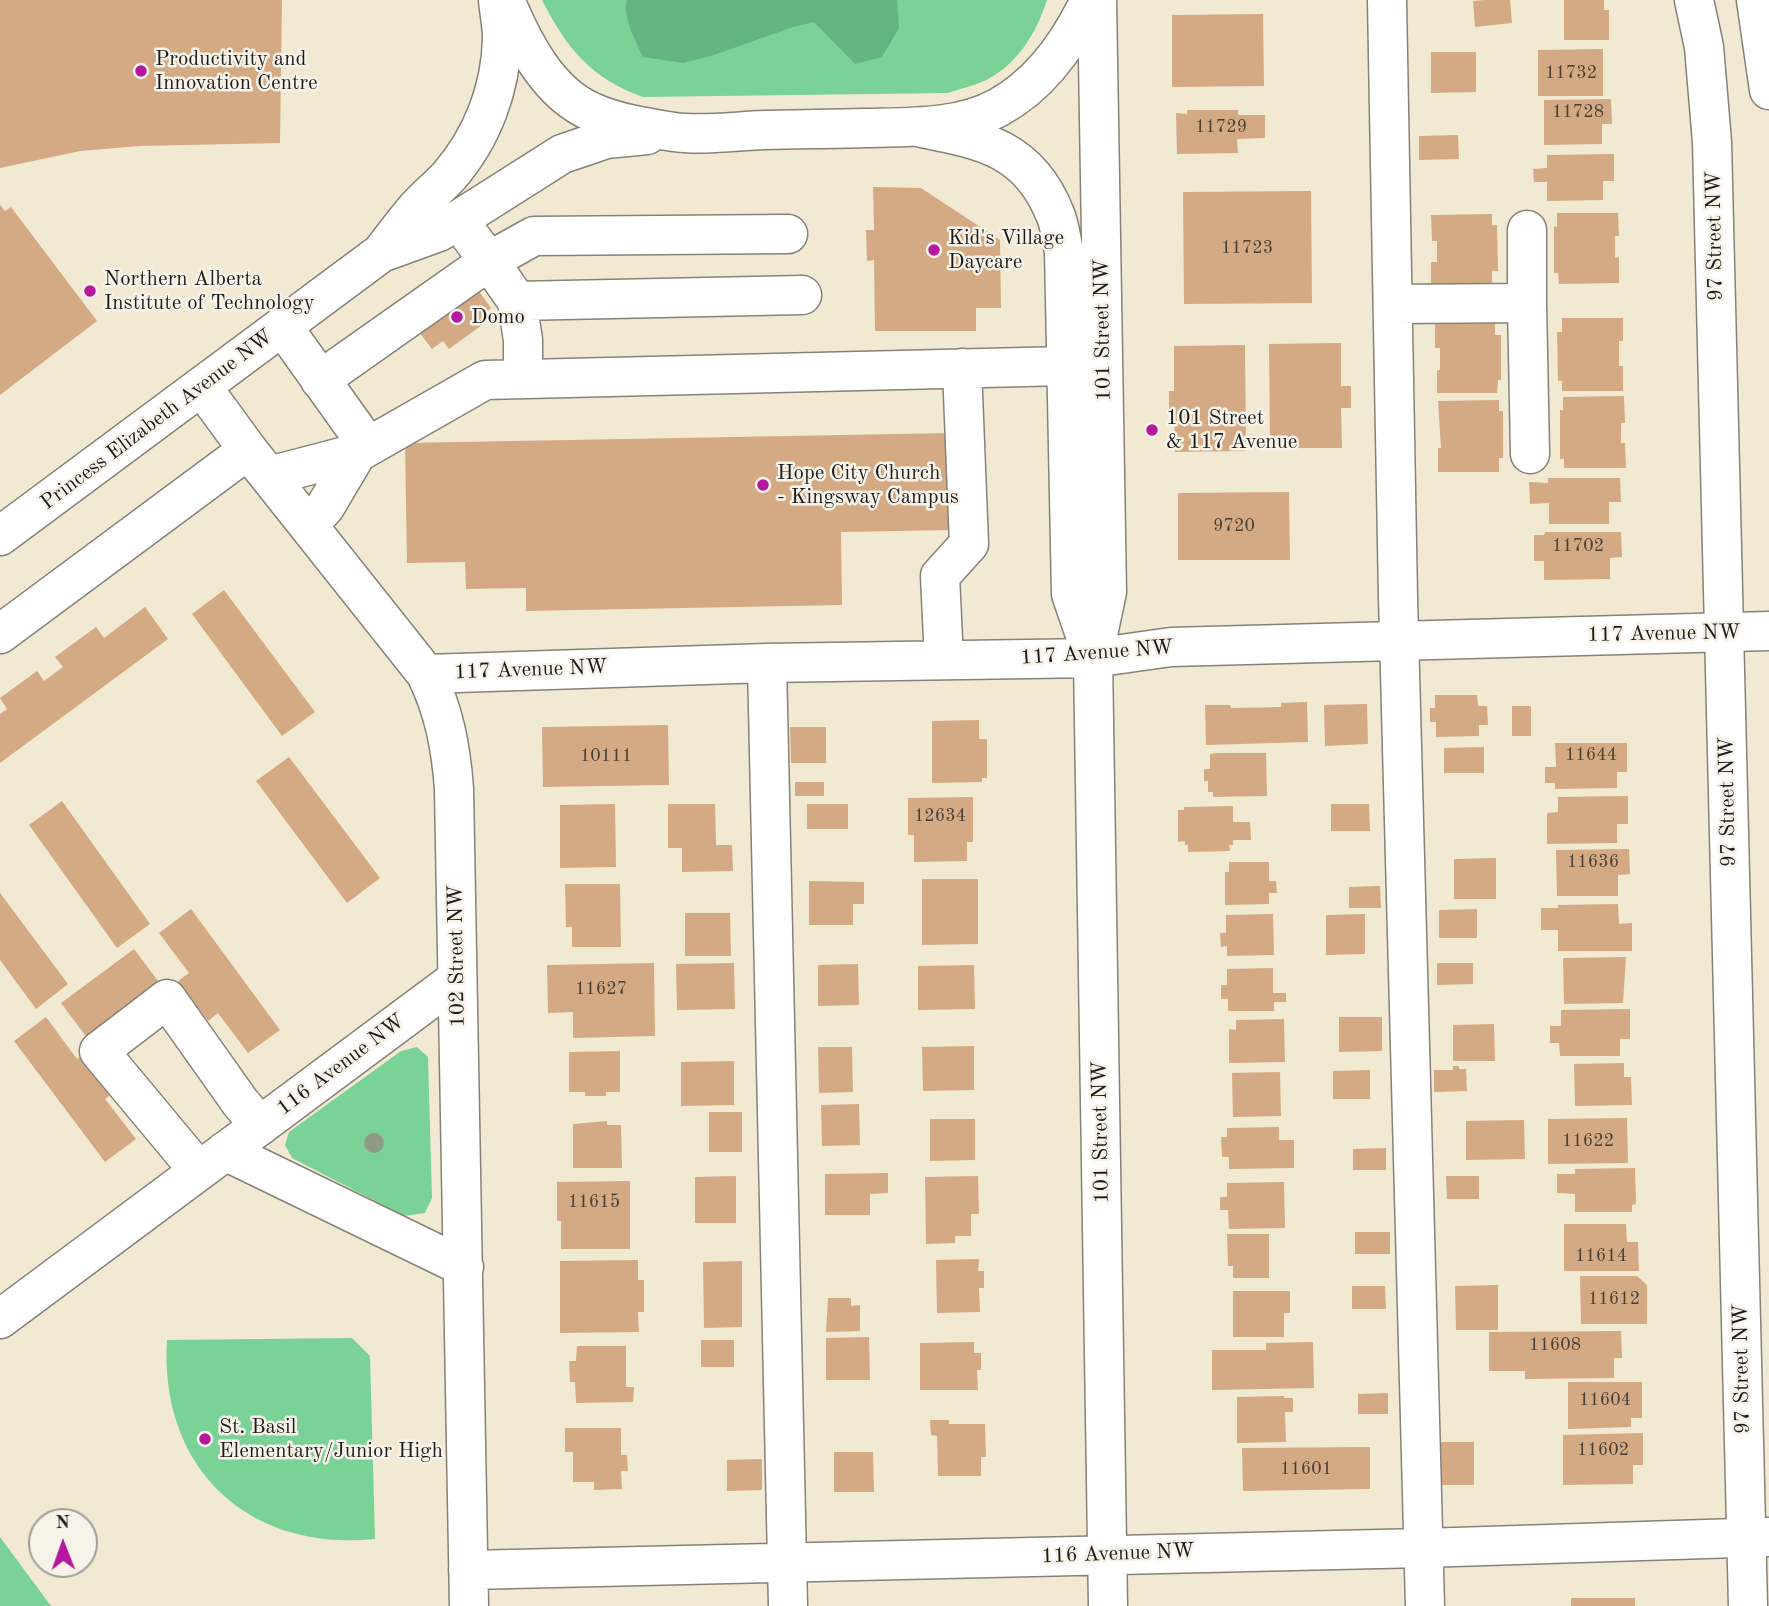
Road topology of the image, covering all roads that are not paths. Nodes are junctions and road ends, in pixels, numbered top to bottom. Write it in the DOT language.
graph roads {
  1 [pos="498,0"];
  2 [pos="505,0"];
  3 [pos="1090,0"];
  4 [pos="1097,0"];
  5 [pos="1387,0"];
  6 [pos="1695,0"];
  7 [pos="1756,0"];
  8 [pos="1769,90"];
  9 [pos="913,127"];
  10 [pos="676,132"];
  11 [pos="458,220"];
  12 [pos="1527,230"];
  13 [pos="788,234"];
  14 [pos="381,253"];
  15 [pos="489,261"];
  16 [pos="802,295"];
  17 [pos="517,302"];
  18 [pos="1527,303"];
  19 [pos="1393,304"];
  20 [pos="283,327"];
  21 [pos="1066,366"];
  22 [pos="962,368"];
  23 [pos="523,379"];
  24 [pos="320,380"];
  25 [pos="202,387"];
  26 [pos="362,449"];
  27 [pos="1530,454"];
  28 [pos="259,463"];
  29 [pos="309,525"];
  30 [pos="0,536"];
  31 [pos="1769,631"];
  32 [pos="1724,632"];
  33 [pos="0,634"];
  34 [pos="1399,640"];
  35 [pos="1093,658"];
  36 [pos="944,660"];
  37 [pos="767,663"];
  38 [pos="426,674"];
  39 [pos="457,979"];
  40 [pos="260,1126"];
  41 [pos="212,1161"];
  42 [pos="464,1267"];
  43 [pos="0,1319"];
  44 [pos="1758,1537"];
  45 [pos="1423,1548"];
  46 [pos="1108,1554"];
  47 [pos="787,1564"];
  48 [pos="468,1588"];
  49 [pos="788,1606"];
  50 [pos="1108,1606"];
  51 [pos="1425,1606"];
  52 [pos="1748,1606"];
  1 -- 14 [label="street, Princess Elizabeth Avenue NW"];
  2 -- 10 [label="street"];
  3 -- 9 [label="street"];
  4 -- 35 [label="street, 101 Street NW"];
  5 -- 19 [label="street"];
  6 -- 32 [label="street, 97 Street NW"];
  7 -- 8 [label="street"];
  9 -- 10 [label="street"];
  9 -- 21 [label="street, 101 Street NW"];
  10 -- 11 [label="street, Princess Elizabeth Avenue NW"];
  11 -- 14 [label="street, Princess Elizabeth Avenue NW"];
  11 -- 15 [label="street"];
  12 -- 18 [label="street"];
  13 -- 15 [label="street"];
  14 -- 20 [label="street, Princess Elizabeth Avenue NW"];
  15 -- 17 [label="street"];
  15 -- 24 [label="street"];
  16 -- 17 [label="street"];
  17 -- 23 [label="street"];
  18 -- 19 [label="street"];
  18 -- 27 [label="street"];
  19 -- 34 [label="street"];
  20 -- 24 [label="street"];
  20 -- 25 [label="street, Princess Elizabeth Avenue NW"];
  21 -- 22 [label="street"];
  21 -- 35 [label="street, 101 Street NW"];
  22 -- 23 [label="street"];
  22 -- 36 [label="street"];
  23 -- 26 [label="street"];
  24 -- 26 [label="street"];
  25 -- 28 [label="street, 102 Street NW"];
  25 -- 30 [label="street, Princess Elizabeth Avenue NW"];
  26 -- 28 [label="street"];
  26 -- 29 [label="street"];
  28 -- 29 [label="street, 102 Street NW"];
  28 -- 33 [label="street"];
  29 -- 38 [label="street, 102 Street NW"];
  31 -- 32 [label="street, 117 Avenue NW"];
  32 -- 34 [label="street, 117 Avenue NW"];
  32 -- 44 [label="street, 97 Street NW"];
  34 -- 35 [label="street, 117 Avenue NW"];
  34 -- 45 [label="street"];
  35 -- 36 [label="street, 117 Avenue NW"];
  35 -- 46 [label="street, 101 Street NW"];
  36 -- 37 [label="street, 117 Avenue NW"];
  37 -- 38 [label="street, 117 Avenue NW"];
  37 -- 47 [label="street"];
  38 -- 39 [label="street, 102 Street NW"];
  39 -- 40 [label="street, 116 Avenue NW"];
  39 -- 42 [label="street, 102 Street NW"];
  40 -- 41 [label="street, 116 Avenue NW"];
  40 -- 41 [label="street"];
  41 -- 42 [label="street"];
  41 -- 43 [label="street, 116 Avenue NW"];
  42 -- 48 [label="street, 102 Street NW"];
  44 -- 45 [label="street, 116 Avenue NW"];
  44 -- 52 [label="street, 97 Street NW"];
  45 -- 46 [label="street, 116 Avenue NW"];
  45 -- 51 [label="street"];
  46 -- 47 [label="street, 116 Avenue NW"];
  46 -- 50 [label="street, 101 Street NW"];
  47 -- 48 [label="street, 116 Avenue NW"];
  47 -- 49 [label="street"];
}
